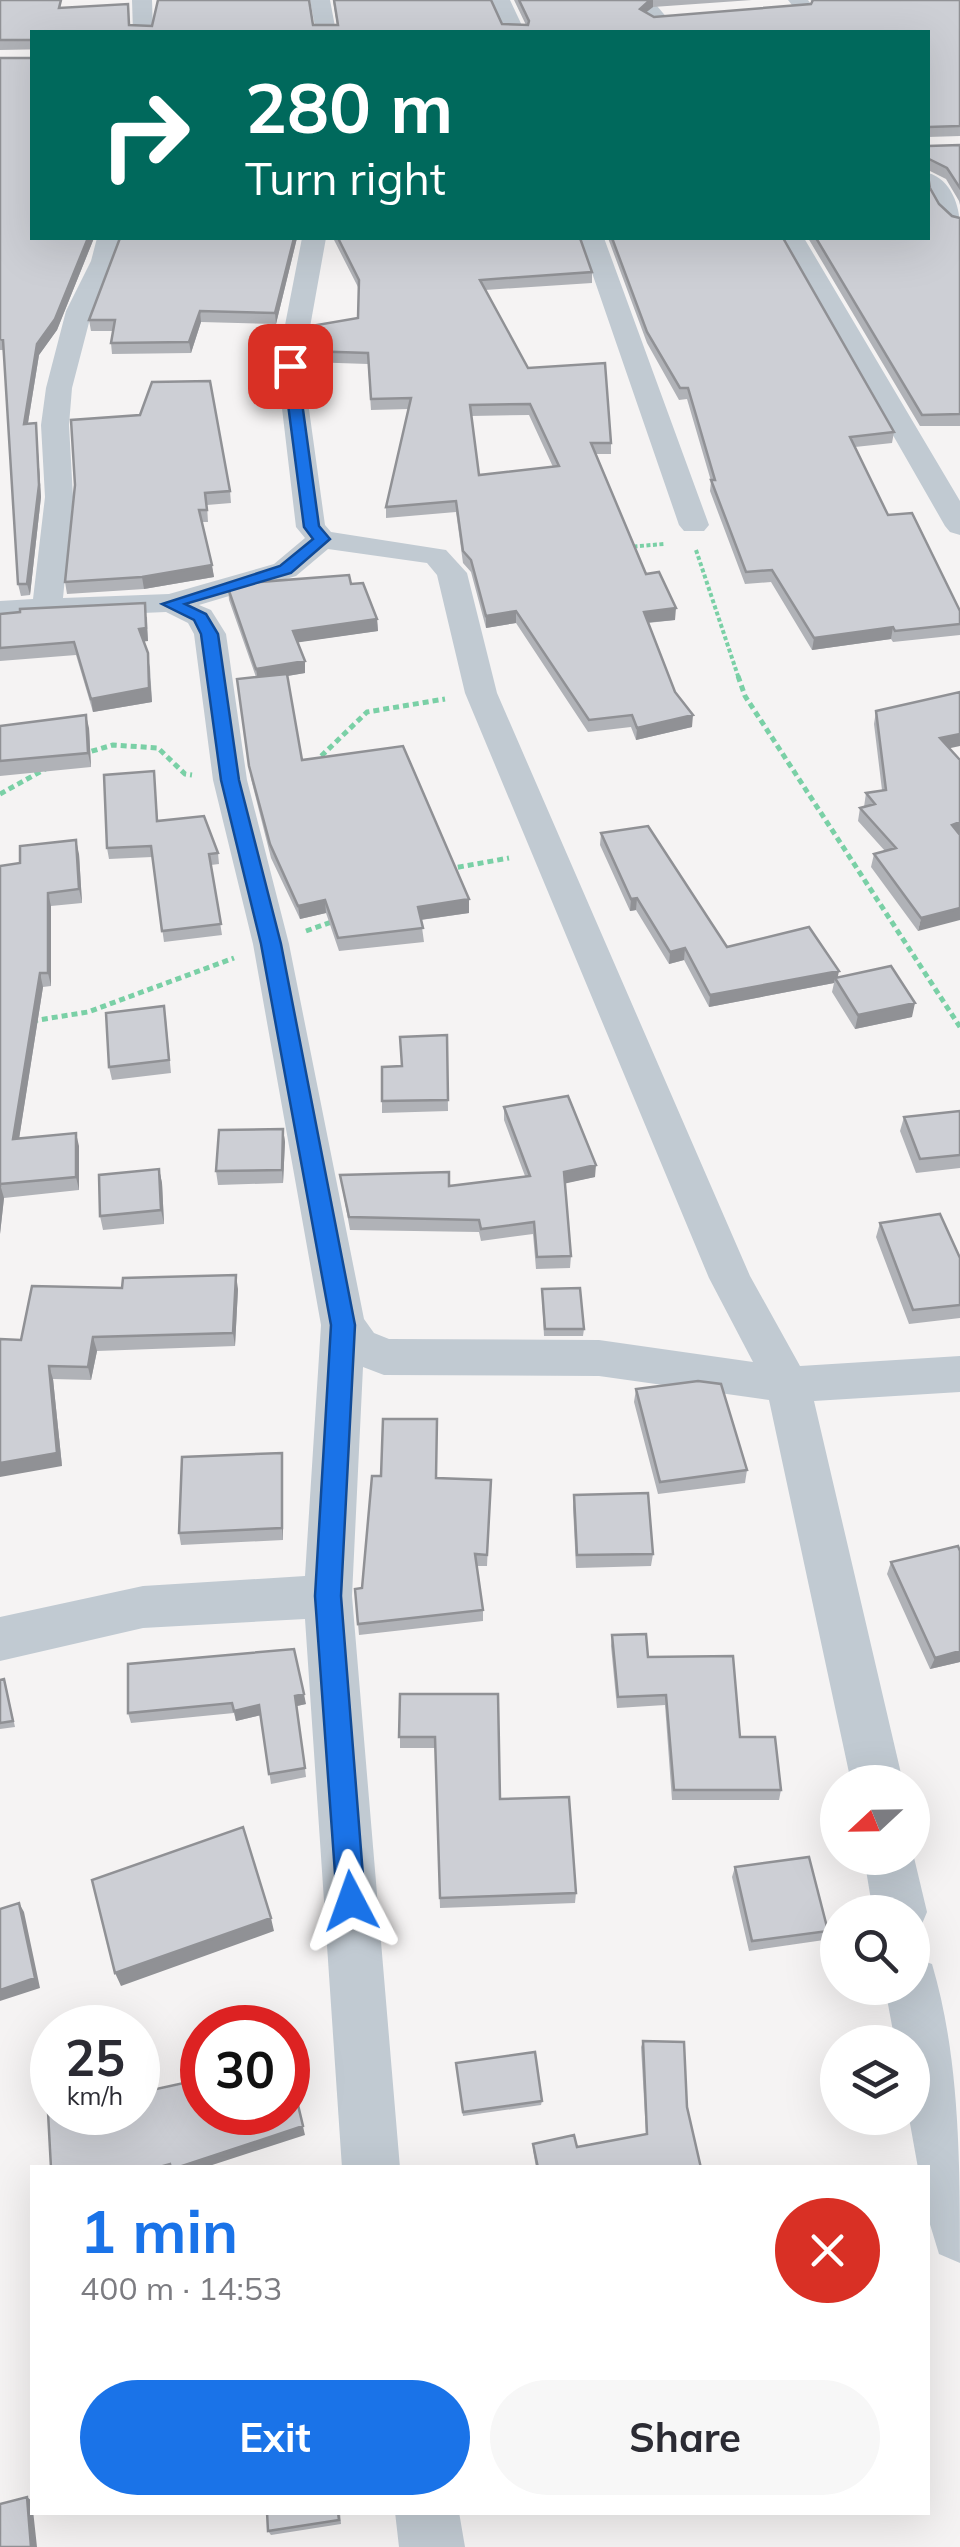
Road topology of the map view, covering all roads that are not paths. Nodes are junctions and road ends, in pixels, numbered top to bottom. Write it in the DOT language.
graph roads {
  1 [pos="142,0"];
  2 [pos="320,0"];
  3 [pos="500,0"];
  4 [pos="795,5"];
  5 [pos="647,8"];
  6 [pos="690,14"];
  7 [pos="143,30"];
  8 [pos="326,30"];
  9 [pos="514,30"];
  10 [pos="667,30"];
  11 [pos="821,30"];
  12 [pos="930,182"];
  13 [pos="960,220"];
  14 [pos="108,240"];
  15 [pos="314,240"];
  16 [pos="593,240"];
  17 [pos="793,240"];
  18 [pos="960,526"];
  19 [pos="693,531"];
  20 [pos="322,539"];
  21 [pos="170,604"];
  22 [pos="48,608"];
  23 [pos="0,610"];
  24 [pos="343,1325"];
  25 [pos="960,1374"];
  26 [pos="788,1385"];
  27 [pos="328,1596"];
  28 [pos="0,1639"];
  29 [pos="872,1765"];
  30 [pos="916,2005"];
  31 [pos="371,2165"];
  32 [pos="960,2233"];
  33 [pos="427,2515"];
  34 [pos="432,2547"];
  1 -- 7 [label="street"];
  2 -- 8 [label="street"];
  3 -- 9 [label="street"];
  4 -- 11 [label="street"];
  5 -- 6 [label="street"];
  5 -- 10 [label="street"];
  12 -- 13 [label="street"];
  14 -- 22 [label="street"];
  15 -- 20 [label="street"];
  16 -- 19 [label="street"];
  17 -- 18 [label="street"];
  20 -- 21 [label="street"];
  20 -- 26 [label="street"];
  21 -- 22 [label="street"];
  21 -- 24 [label="street"];
  22 -- 23 [label="street"];
  24 -- 26 [label="street"];
  24 -- 27 [label="street"];
  25 -- 26 [label="street"];
  26 -- 29 [label="street"];
  27 -- 28 [label="street"];
  27 -- 31 [label="street"];
  30 -- 32 [label="street"];
  33 -- 34 [label="street"];
}
